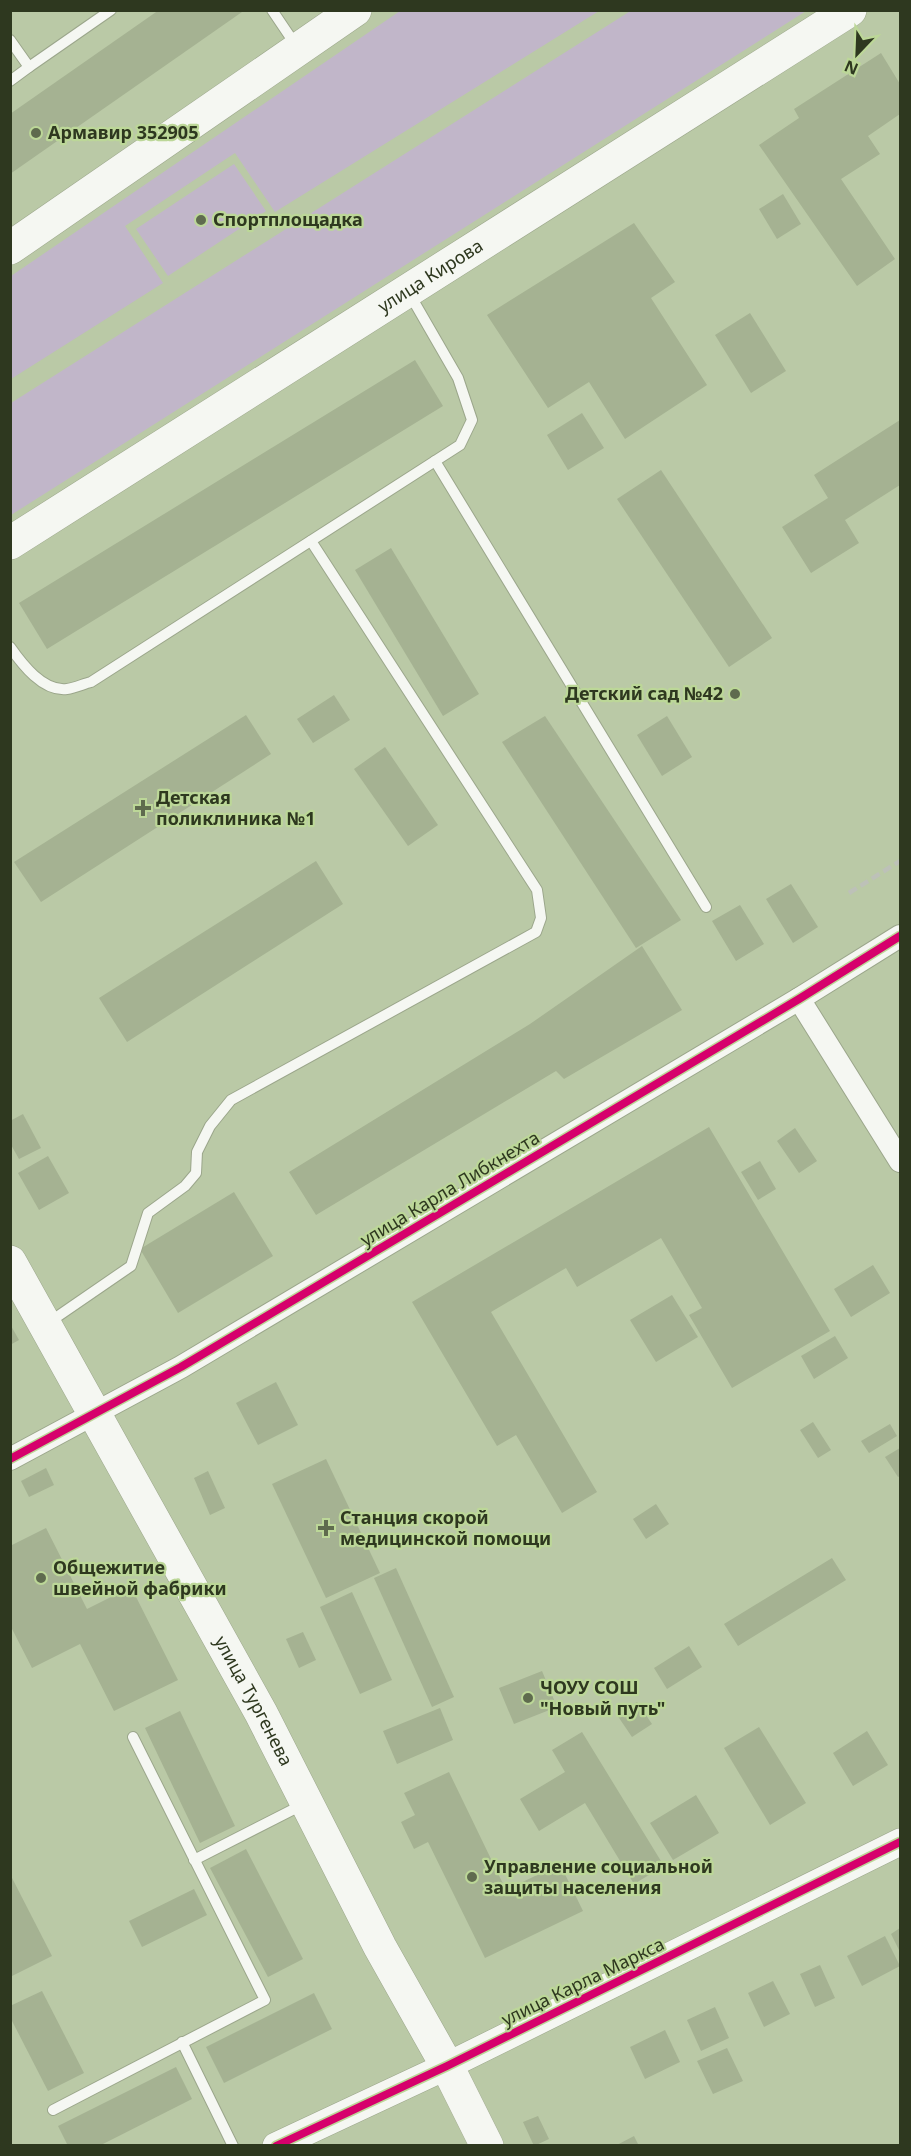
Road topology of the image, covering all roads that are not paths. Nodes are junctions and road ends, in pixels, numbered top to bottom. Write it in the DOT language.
graph roads {
  1 [pos="111,10"];
  2 [pos="272,10"];
  3 [pos="355,10"];
  4 [pos="850,10"];
  5 [pos="10,40"];
  6 [pos="298,49"];
  7 [pos="29,67"];
  8 [pos="10,81"];
  9 [pos="10,248"];
  10 [pos="407,290"];
  11 [pos="435,461"];
  12 [pos="311,541"];
  13 [pos="10,543"];
  14 [pos="10,647"];
  15 [pos="706,908"];
  16 [pos="900,936"];
  17 [pos="799,999"];
  18 [pos="900,1161"];
  19 [pos="10,1262"];
  20 [pos="46,1325"];
  21 [pos="95,1412"];
  22 [pos="10,1459"];
  23 [pos="133,1737"];
  24 [pos="307,1802"];
  25 [pos="900,1842"];
  26 [pos="195,1860"];
  27 [pos="182,2042"];
  28 [pos="447,2066"];
  29 [pos="53,2110"];
  30 [pos="232,2145"];
  31 [pos="276,2145"];
  32 [pos="487,2145"];
  1 -- 7 [label="lane"];
  2 -- 6 [label="lane"];
  3 -- 6 [label="main road"];
  4 -- 10 [label="main road, улица Кирова"];
  5 -- 7 [label="lane"];
  6 -- 9 [label="main road"];
  7 -- 8 [label="lane"];
  10 -- 11 [label="lane"];
  10 -- 13 [label="main road, улица Кирова"];
  11 -- 12 [label="lane"];
  11 -- 15 [label="lane"];
  12 -- 14 [label="lane"];
  12 -- 20 [label="lane"];
  16 -- 17 [label="street, улица Карла Либкнехта"];
  17 -- 18 [label="street"];
  17 -- 21 [label="street, улица Карла Либкнехта"];
  19 -- 20 [label="main road, улица Тургенева"];
  20 -- 21 [label="main road, улица Тургенева"];
  21 -- 22 [label="street, улица Карла Либкнехта"];
  21 -- 24 [label="main road, улица Тургенева"];
  23 -- 26 [label="lane"];
  24 -- 26 [label="lane"];
  24 -- 28 [label="main road, улица Тургенева"];
  25 -- 28 [label="street, улица Карла Маркса"];
  26 -- 27 [label="lane"];
  27 -- 29 [label="lane"];
  27 -- 30 [label="lane"];
  28 -- 31 [label="street, улица Карла Маркса"];
  28 -- 32 [label="main road, улица Тургенева"];
}
